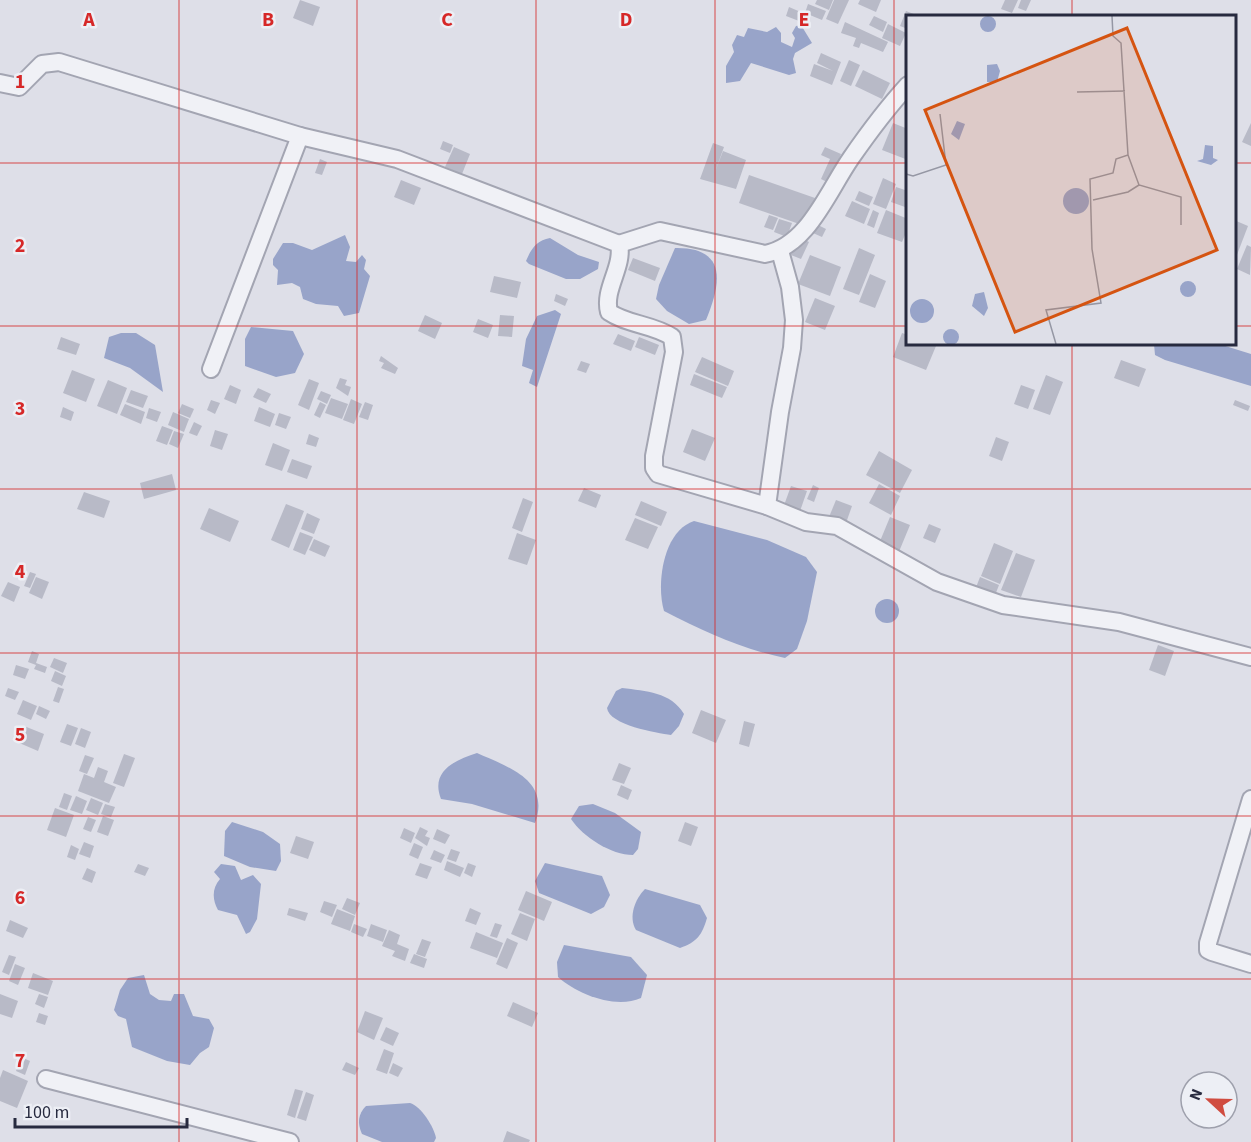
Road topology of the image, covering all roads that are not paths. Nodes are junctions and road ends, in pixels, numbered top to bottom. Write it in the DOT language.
graph roads {
  1 [pos="0,84"];
  2 [pos="906,88"];
  3 [pos="300,136"];
  4 [pos="619,244"];
  5 [pos="780,251"];
  6 [pos="211,369"];
  7 [pos="768,506"];
  8 [pos="1251,657"];
  9 [pos="1251,799"];
  10 [pos="1251,964"];
  11 [pos="46,1079"];
  12 [pos="291,1142"];
  1 -- 3 [label="street"];
  2 -- 5 [label="street"];
  3 -- 4 [label="street"];
  3 -- 6 [label="street"];
  4 -- 5 [label="street"];
  4 -- 7 [label="street"];
  5 -- 7 [label="street"];
  7 -- 8 [label="street"];
  9 -- 10 [label="street"];
  11 -- 12 [label="street"];
}
